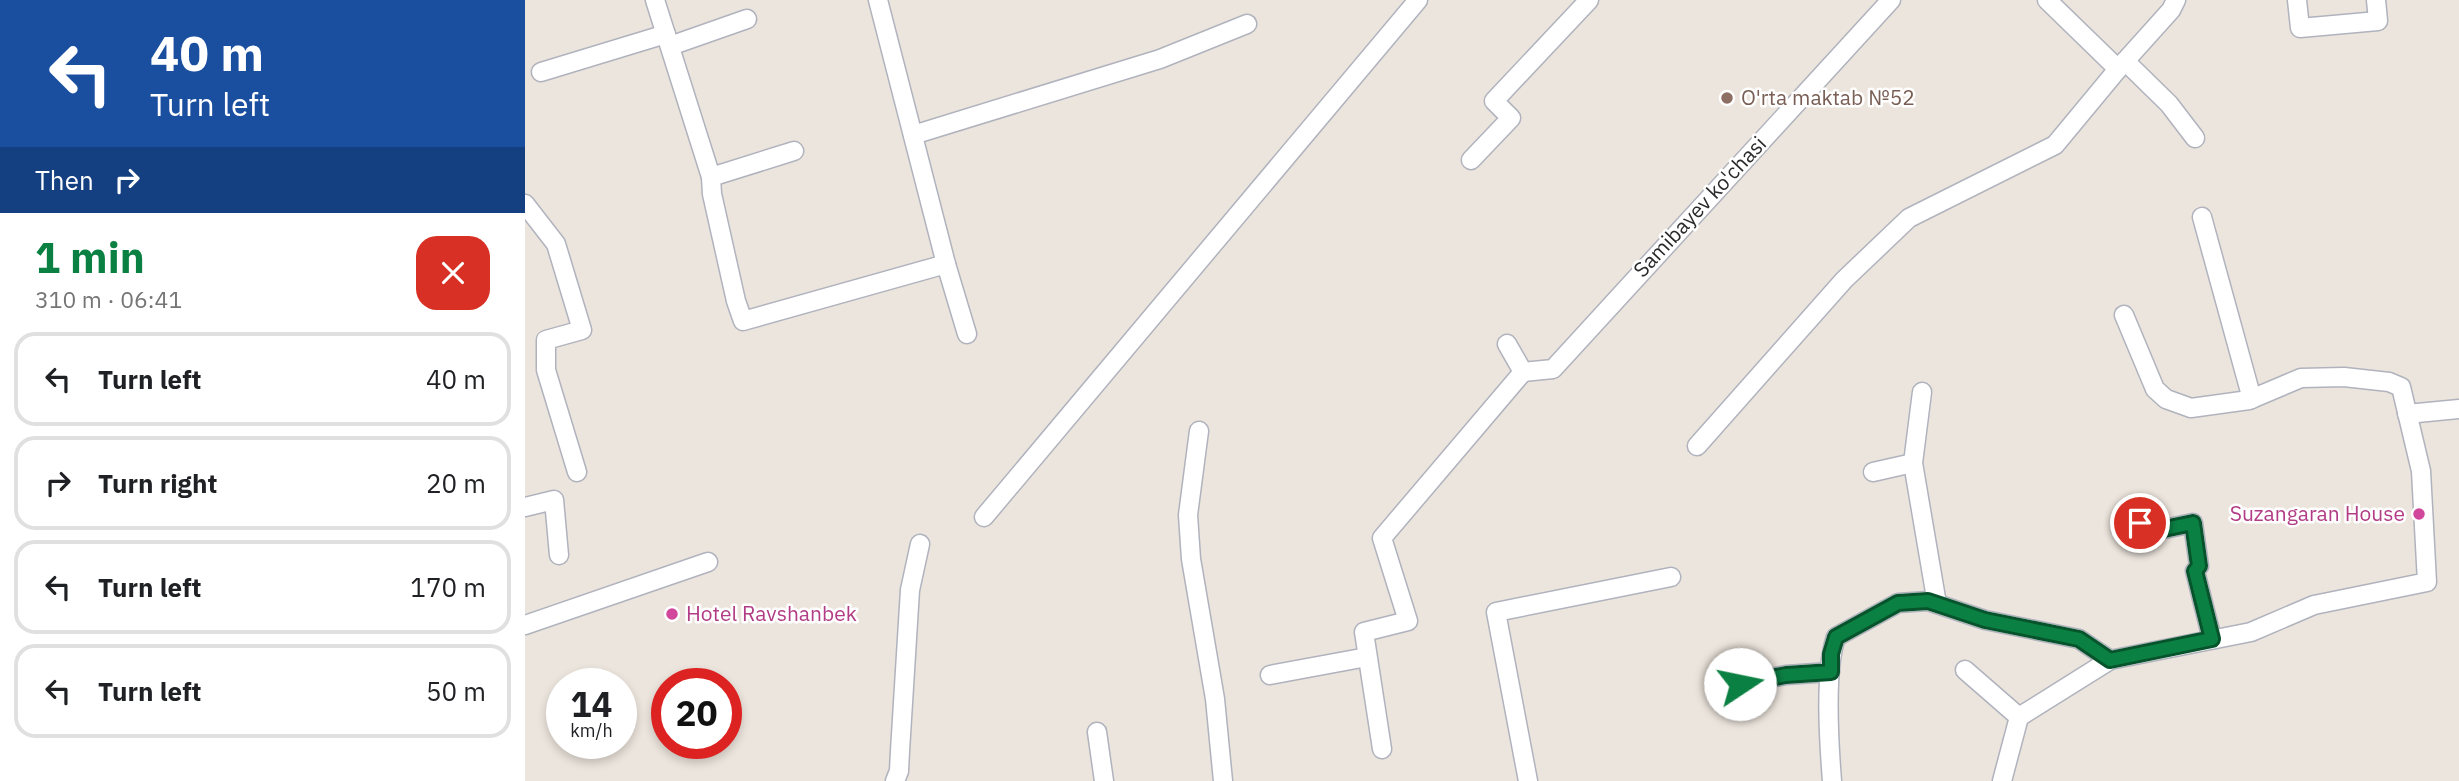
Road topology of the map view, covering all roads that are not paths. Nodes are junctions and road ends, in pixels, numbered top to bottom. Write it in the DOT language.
graph roads {
  1 [pos="655,0"];
  2 [pos="879,0"];
  3 [pos="1418,0"];
  4 [pos="1589,0"];
  5 [pos="1891,0"];
  6 [pos="2047,0"];
  7 [pos="2176,0"];
  8 [pos="2297,0"];
  9 [pos="2376,0"];
  10 [pos="747,19"];
  11 [pos="1247,24"];
  12 [pos="668,40"];
  13 [pos="2121,65"];
  14 [pos="541,72"];
  15 [pos="913,135"];
  16 [pos="2195,138"];
  17 [pos="794,151"];
  18 [pos="1471,160"];
  19 [pos="711,177"];
  20 [pos="525,204"];
  21 [pos="2202,217"];
  22 [pos="946,264"];
  23 [pos="2124,315"];
  24 [pos="967,334"];
  25 [pos="1507,344"];
  26 [pos="1523,372"];
  27 [pos="1922,391"];
  28 [pos="2252,399"];
  29 [pos="2459,409"];
  30 [pos="2407,414"];
  31 [pos="1199,431"];
  32 [pos="1697,446"];
  33 [pos="1913,463"];
  34 [pos="577,472"];
  35 [pos="1873,472"];
  36 [pos="525,507"];
  37 [pos="984,517"];
  38 [pos="2140,523"];
  39 [pos="921,544"];
  40 [pos="559,555"];
  41 [pos="708,562"];
  42 [pos="1671,577"];
  43 [pos="1937,604"];
  44 [pos="525,625"];
  45 [pos="2212,639"];
  46 [pos="1367,657"];
  47 [pos="2110,660"];
  48 [pos="1965,670"];
  49 [pos="1831,672"];
  50 [pos="1270,675"];
  51 [pos="1740,684"];
  52 [pos="2019,717"];
  53 [pos="1097,732"];
  54 [pos="1381,749"];
  55 [pos="895,781"];
  56 [pos="1104,781"];
  57 [pos="1223,781"];
  58 [pos="1528,781"];
  59 [pos="1832,781"];
  60 [pos="2002,781"];
  1 -- 12 [label="street"];
  2 -- 15 [label="street"];
  3 -- 37 [label="street"];
  4 -- 18 [label="street"];
  5 -- 26 [label="street, Samibayev ko'chasi"];
  6 -- 13 [label="street"];
  7 -- 13 [label="street"];
  8 -- 9 [label="street"];
  10 -- 12 [label="street"];
  11 -- 15 [label="street"];
  12 -- 14 [label="street"];
  12 -- 19 [label="street"];
  13 -- 16 [label="street"];
  13 -- 32 [label="street"];
  15 -- 22 [label="street"];
  17 -- 19 [label="street"];
  19 -- 22 [label="street"];
  20 -- 34 [label="street"];
  21 -- 28 [label="street"];
  22 -- 24 [label="street"];
  23 -- 28 [label="street"];
  25 -- 26 [label="street"];
  26 -- 46 [label="street"];
  27 -- 33 [label="street"];
  28 -- 30 [label="street"];
  29 -- 30 [label="street"];
  30 -- 45 [label="street"];
  31 -- 57 [label="street"];
  33 -- 35 [label="street"];
  33 -- 43 [label="street"];
  36 -- 40 [label="street"];
  38 -- 45 [label="street"];
  39 -- 55 [label="street"];
  41 -- 44 [label="street"];
  42 -- 58 [label="street"];
  43 -- 47 [label="street"];
  43 -- 49 [label="street"];
  45 -- 47 [label="street"];
  46 -- 50 [label="street"];
  46 -- 54 [label="street"];
  47 -- 52 [label="street"];
  48 -- 52 [label="street"];
  49 -- 51 [label="street"];
  49 -- 59 [label="street"];
  52 -- 60 [label="street"];
  53 -- 56 [label="street"];
}
